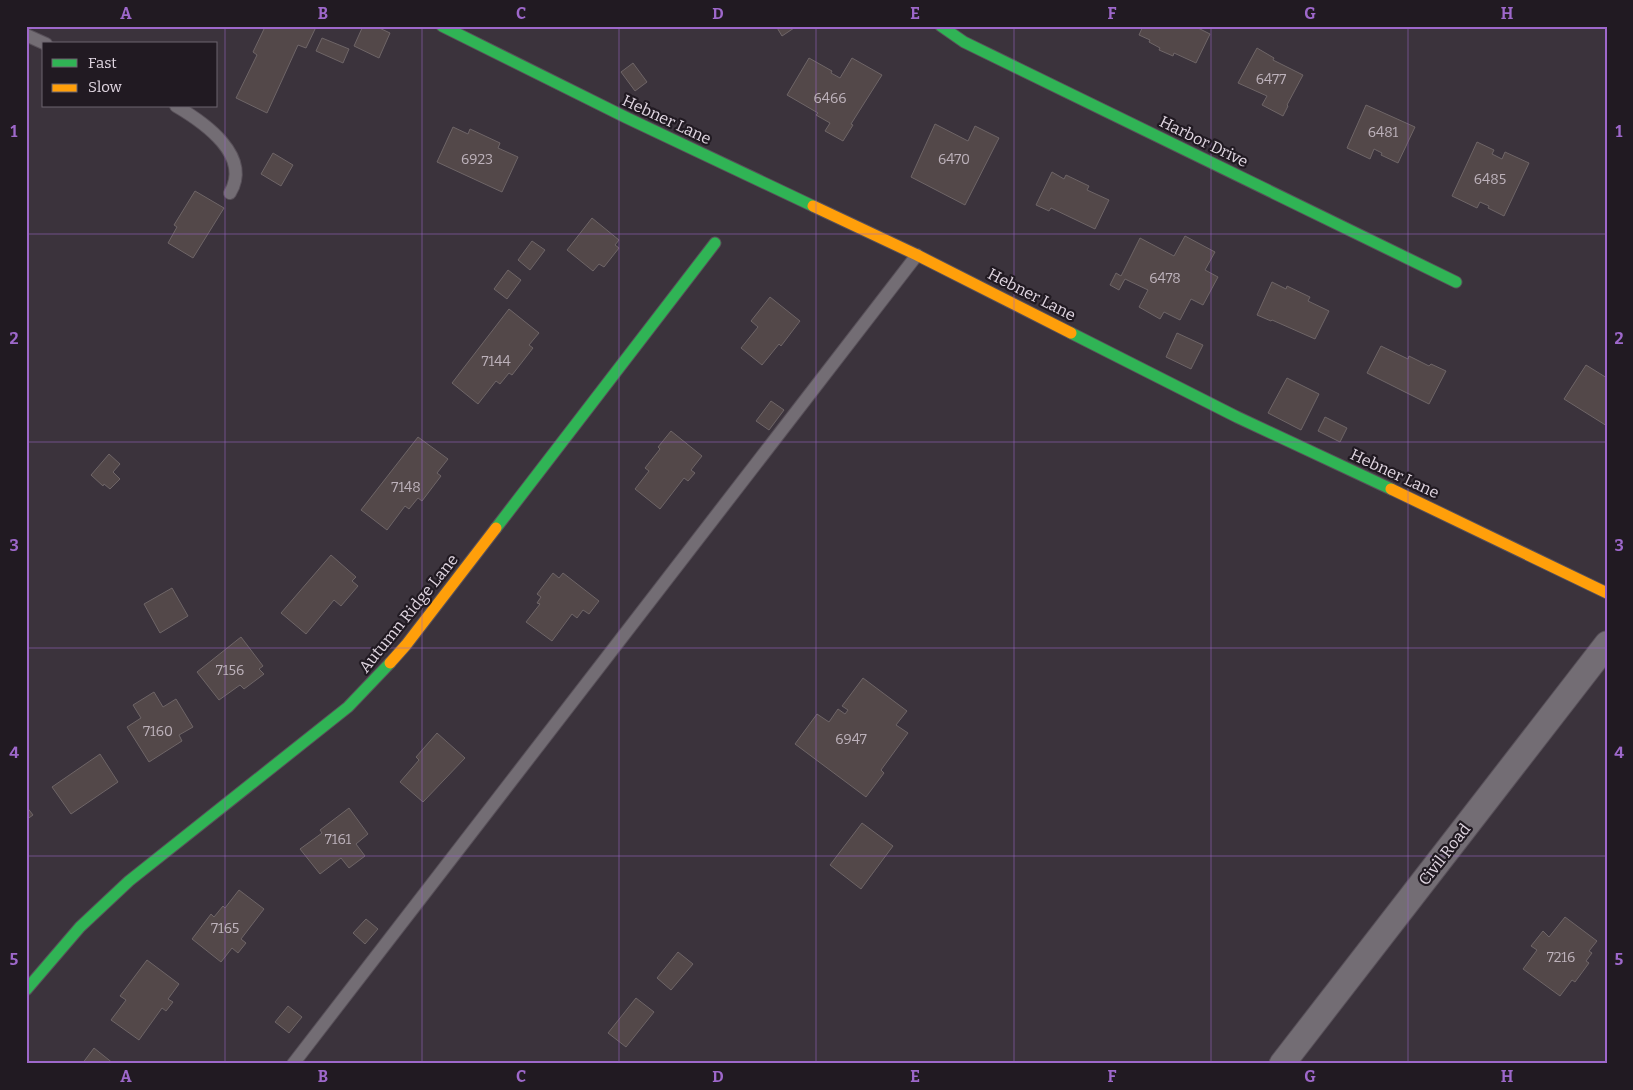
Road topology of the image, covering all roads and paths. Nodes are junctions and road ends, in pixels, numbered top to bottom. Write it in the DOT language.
graph roads {
  1 [pos="442,26"];
  2 [pos="941,26"];
  3 [pos="26,35"];
  4 [pos="42,42"];
  5 [pos="179,108"];
  6 [pos="230,194"];
  7 [pos="715,243"];
  8 [pos="917,254"];
  9 [pos="1456,282"];
  10 [pos="1607,593"];
  11 [pos="1607,644"];
  12 [pos="26,990"];
  13 [pos="293,1064"];
  14 [pos="1282,1064"];
  1 -- 8 [label="street, Hebner Lane"];
  2 -- 9 [label="street, Harbor Drive"];
  3 -- 4 [label="lane"];
  5 -- 6 [label="lane"];
  7 -- 12 [label="street, Autumn Ridge Lane"];
  8 -- 10 [label="street, Hebner Lane"];
  8 -- 13 [label="lane"];
  11 -- 14 [label="street, Civil Road"];
}
